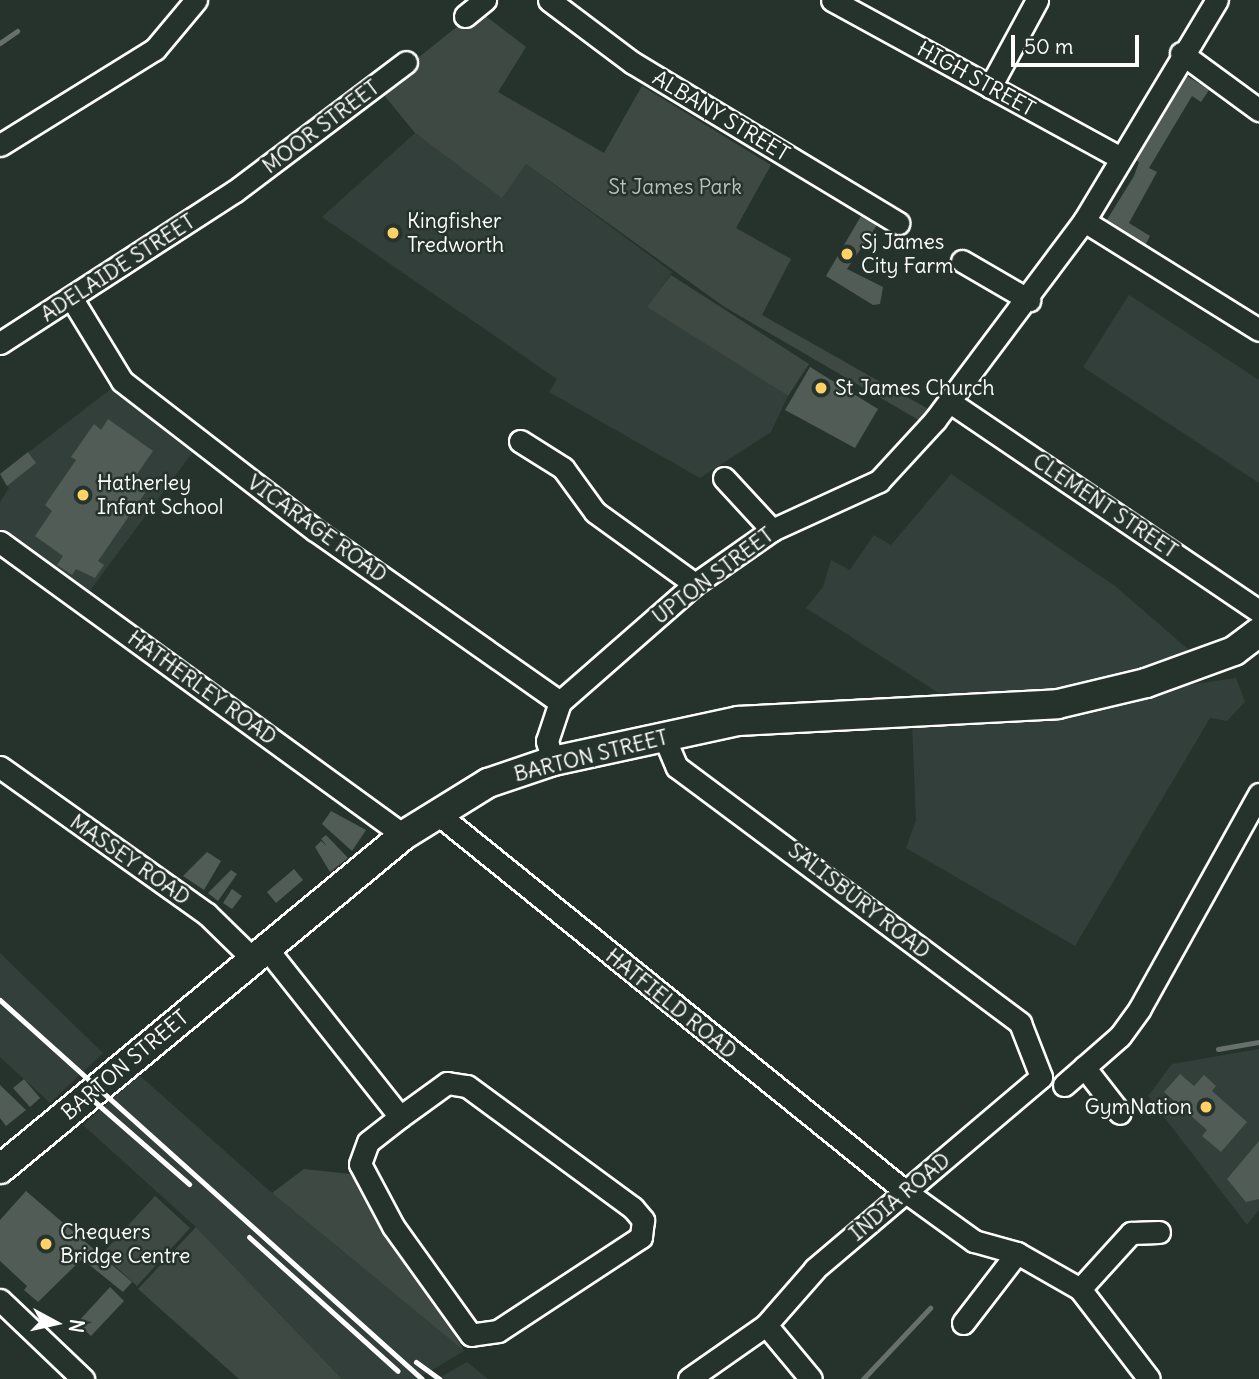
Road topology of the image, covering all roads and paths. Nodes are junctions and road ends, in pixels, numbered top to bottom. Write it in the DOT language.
graph roads {
  1 [pos="196,0"];
  2 [pos="485,0"];
  3 [pos="549,0"];
  4 [pos="832,0"];
  5 [pos="1037,0"];
  6 [pos="1217,0"];
  7 [pos="465,16"];
  8 [pos="1181,53"];
  9 [pos="406,62"];
  10 [pos="990,87"];
  11 [pos="1259,110"];
  12 [pos="0,145"];
  13 [pos="1119,157"];
  14 [pos="235,191"];
  15 [pos="1084,221"];
  16 [pos="898,223"];
  17 [pos="962,261"];
  18 [pos="72,299"];
  19 [pos="1029,300"];
  20 [pos="1259,330"];
  21 [pos="0,343"];
  22 [pos="950,402"];
  23 [pos="520,441"];
  24 [pos="724,478"];
  25 [pos="772,530"];
  26 [pos="0,542"];
  27 [pos="695,584"];
  28 [pos="1259,611"];
  29 [pos="1259,632"];
  30 [pos="560,702"];
  31 [pos="664,737"];
  32 [pos="553,761"];
  33 [pos="0,767"];
  34 [pos="1259,794"];
  35 [pos="438,814"];
  36 [pos="404,835"];
  37 [pos="260,955"];
  38 [pos="1084,1068"];
  39 [pos="1041,1077"];
  40 [pos="1064,1085"];
  41 [pos="1120,1113"];
  42 [pos="400,1117"];
  43 [pos="0,1169"];
  44 [pos="906,1192"];
  45 [pos="1159,1232"];
  46 [pos="1017,1253"];
  47 [pos="1080,1289"];
  48 [pos="0,1300"];
  49 [pos="963,1323"];
  50 [pos="766,1325"];
  51 [pos="1143,1377"];
  52 [pos="83,1379"];
  53 [pos="689,1379"];
  54 [pos="811,1379"];
  1 -- 12 [label="street"];
  2 -- 7 [label="street"];
  3 -- 16 [label="street, ALBANY STREET"];
  4 -- 10 [label="street, HIGH STREET"];
  5 -- 10 [label="street"];
  6 -- 8 [label="street, UPTON STREET"];
  8 -- 11 [label="street"];
  8 -- 13 [label="street, UPTON STREET"];
  9 -- 14 [label="street, MOOR STREET"];
  10 -- 13 [label="street, HIGH STREET"];
  13 -- 15 [label="street, UPTON STREET"];
  14 -- 18 [label="street, ADELAIDE STREET"];
  15 -- 19 [label="street, UPTON STREET"];
  15 -- 20 [label="street"];
  17 -- 19 [label="street"];
  18 -- 21 [label="street, ADELAIDE STREET"];
  18 -- 30 [label="street, VICARAGE ROAD"];
  19 -- 22 [label="street, UPTON STREET"];
  22 -- 25 [label="street, UPTON STREET"];
  22 -- 28 [label="street, CLEMENT STREET"];
  23 -- 27 [label="street"];
  24 -- 25 [label="street"];
  25 -- 27 [label="street, UPTON STREET"];
  26 -- 36 [label="street, HATHERLEY ROAD"];
  27 -- 30 [label="street, UPTON STREET"];
  29 -- 31 [label="main road, BARTON STREET"];
  30 -- 32 [label="street"];
  31 -- 32 [label="main road, BARTON STREET"];
  31 -- 39 [label="street, SALISBURY ROAD"];
  32 -- 35 [label="main road, BARTON STREET"];
  33 -- 37 [label="street, MASSEY ROAD"];
  34 -- 38 [label="street"];
  35 -- 36 [label="main road, BARTON STREET"];
  35 -- 44 [label="street, HATFIELD ROAD"];
  36 -- 37 [label="main road, BARTON STREET"];
  37 -- 42 [label="street, MASSEY ROAD"];
  37 -- 43 [label="main road, BARTON STREET"];
  38 -- 40 [label="street"];
  38 -- 41 [label="street"];
  39 -- 44 [label="street, INDIA ROAD"];
  42 -- 42 [label="street"];
  44 -- 46 [label="street, HATFIELD ROAD"];
  44 -- 50 [label="street, INDIA ROAD"];
  45 -- 47 [label="street"];
  46 -- 47 [label="street, HATFIELD ROAD"];
  46 -- 49 [label="street"];
  47 -- 51 [label="street"];
  48 -- 52 [label="street"];
  50 -- 53 [label="street, INDIA ROAD"];
  50 -- 54 [label="street"];
}
